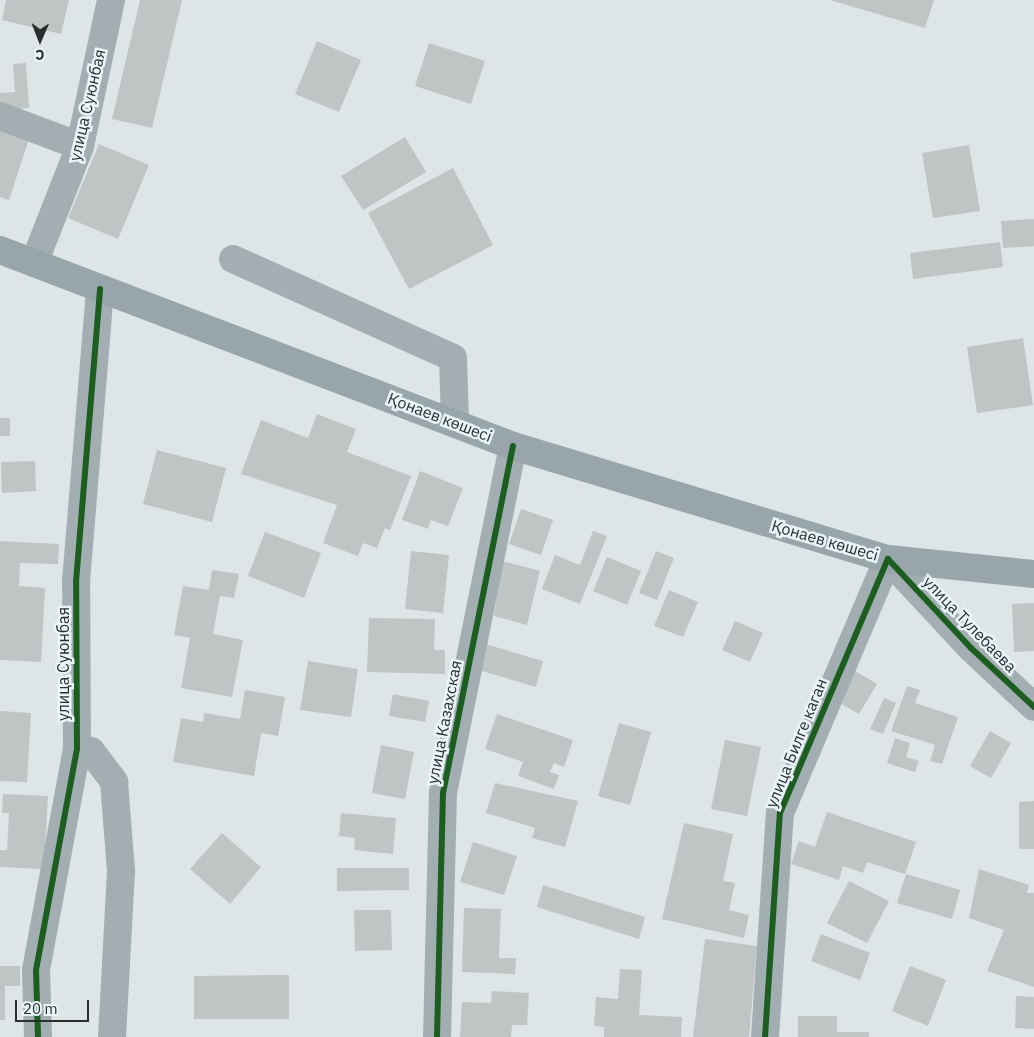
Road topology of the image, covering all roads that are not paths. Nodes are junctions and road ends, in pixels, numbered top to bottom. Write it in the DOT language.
graph roads {
  1 [pos="110,0"];
  2 [pos="0,116"];
  3 [pos="80,146"];
  4 [pos="0,250"];
  5 [pos="233,259"];
  6 [pos="34,263"];
  7 [pos="100,289"];
  8 [pos="455,423"];
  9 [pos="513,446"];
  10 [pos="888,559"];
  11 [pos="1034,574"];
  12 [pos="1034,707"];
  13 [pos="77,748"];
  14 [pos="38,1037"];
  15 [pos="112,1037"];
  16 [pos="437,1037"];
  17 [pos="765,1037"];
  1 -- 3 [label="street, улица Суюнбая"];
  2 -- 3 [label="street"];
  3 -- 6 [label="street, улица Суюнбая"];
  4 -- 6 [label="main road, Қонаев көшесі"];
  5 -- 8 [label="street"];
  6 -- 7 [label="main road, Қонаев көшесі"];
  7 -- 8 [label="main road, Қонаев көшесі"];
  7 -- 13 [label="street, улица Суюнбая"];
  8 -- 9 [label="main road, Қонаев көшесі"];
  9 -- 10 [label="main road, Қонаев көшесі"];
  9 -- 16 [label="street, улица Казахская"];
  10 -- 11 [label="main road, Қонаев көшесі"];
  10 -- 12 [label="street, улица Тулебаева"];
  10 -- 17 [label="street, улица Билге каган"];
  13 -- 14 [label="street, улица Суюнбая"];
  13 -- 15 [label="street"];
}
